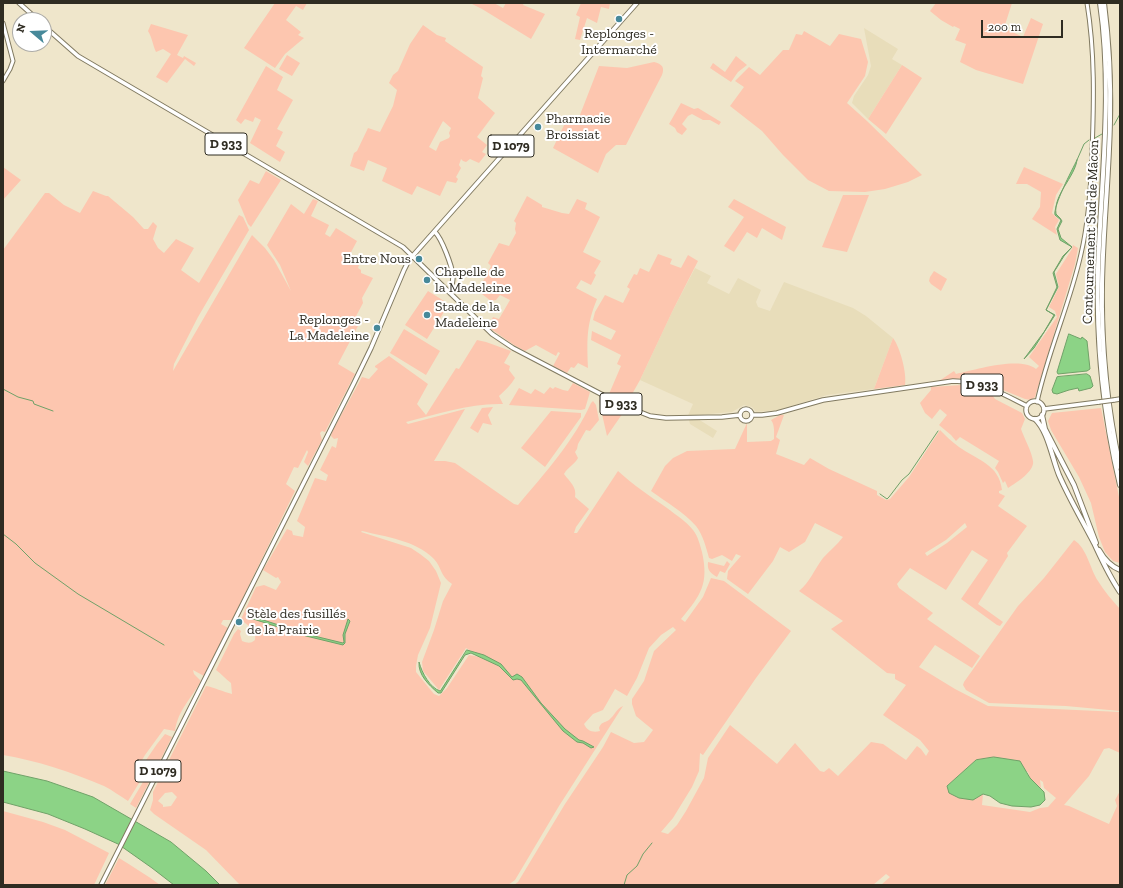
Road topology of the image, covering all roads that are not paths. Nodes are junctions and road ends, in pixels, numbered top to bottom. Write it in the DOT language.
graph roads {
  1 [pos="19,3"];
  2 [pos="636,3"];
  3 [pos="1087,3"];
  4 [pos="1100,3"];
  5 [pos="1104,3"];
  6 [pos="29,12"];
  7 [pos="3,23"];
  8 [pos="52,33"];
  9 [pos="3,81"];
  10 [pos="435,232"];
  11 [pos="412,256"];
  12 [pos="418,263"];
  13 [pos="407,264"];
  14 [pos="451,294"];
  15 [pos="1120,399"];
  16 [pos="1037,402"];
  17 [pos="1027,406"];
  18 [pos="1044,409"];
  19 [pos="740,415"];
  20 [pos="752,415"];
  21 [pos="1042,416"];
  22 [pos="1035,419"];
  23 [pos="1120,467"];
  24 [pos="1120,485"];
  25 [pos="1120,570"];
  26 [pos="1120,592"];
  27 [pos="101,885"];
  1 -- 6 [label="main road"];
  2 -- 10 [label="main road, D 1079"];
  3 -- 16 [label="main road"];
  4 -- 24 [label="highway, Contournement Sud de Mâcon"];
  5 -- 23 [label="highway, Contournement Sud de Mâcon"];
  7 -- 9 [label="main road"];
  8 -- 11 [label="main road, D 933"];
  10 -- 11 [label="main road, D 1079"];
  10 -- 14 [label="main road"];
  11 -- 12 [label="main road, D 933"];
  11 -- 13 [label="main road, D 1079"];
  12 -- 13 [label="main road"];
  12 -- 14 [label="main road, D 933"];
  13 -- 27 [label="main road, D 1079"];
  14 -- 19 [label="main road, D 933"];
  15 -- 18 [label="main road, bridge"];
  16 -- 17 [label="main road"];
  16 -- 18 [label="main road"];
  17 -- 20 [label="main road, D 933"];
  17 -- 22 [label="main road"];
  18 -- 21 [label="main road"];
  19 -- 20 [label="main road"];
  19 -- 20 [label="main road"];
  21 -- 22 [label="main road"];
  21 -- 25 [label="highway"];
  22 -- 26 [label="highway"];
}
